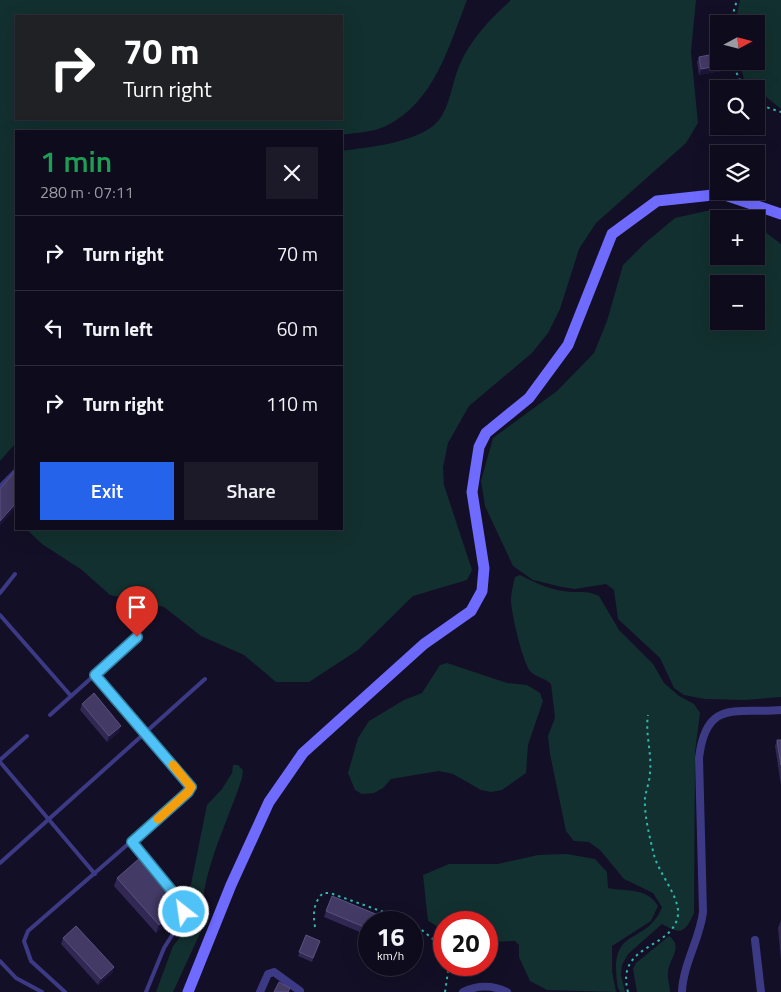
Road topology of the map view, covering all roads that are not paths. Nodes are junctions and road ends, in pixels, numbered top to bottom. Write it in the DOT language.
graph roads {
  1 [pos="781,214"];
  2 [pos="15,471"];
  3 [pos="0,486"];
  4 [pos="15,574"];
  5 [pos="0,593"];
  6 [pos="0,615"];
  7 [pos="137,637"];
  8 [pos="95,675"];
  9 [pos="205,679"];
  10 [pos="71,696"];
  11 [pos="781,710"];
  12 [pos="50,715"];
  13 [pos="144,733"];
  14 [pos="27,736"];
  15 [pos="0,761"];
  16 [pos="48,819"];
  17 [pos="132,842"];
  18 [pos="0,862"];
  19 [pos="95,874"];
  20 [pos="755,940"];
  21 [pos="0,961"];
  22 [pos="300,991"];
  23 [pos="42,992"];
  24 [pos="65,992"];
  25 [pos="146,992"];
  26 [pos="188,992"];
  27 [pos="260,992"];
  28 [pos="462,992"];
  29 [pos="507,992"];
  30 [pos="682,992"];
  31 [pos="761,992"];
  1 -- 26 [label="street"];
  2 -- 3 [label="lane"];
  4 -- 5 [label="lane"];
  6 -- 10 [label="lane"];
  7 -- 8 [label="lane"];
  8 -- 10 [label="lane"];
  8 -- 13 [label="lane"];
  9 -- 13 [label="lane"];
  10 -- 12 [label="lane"];
  11 -- 30 [label="street"];
  13 -- 16 [label="lane"];
  13 -- 17 [label="lane"];
  14 -- 15 [label="lane"];
  15 -- 16 [label="lane"];
  16 -- 18 [label="lane"];
  16 -- 19 [label="lane"];
  17 -- 19 [label="lane"];
  17 -- 25 [label="lane"];
  19 -- 24 [label="lane"];
  20 -- 31 [label="street"];
  21 -- 23 [label="lane"];
  22 -- 27 [label="street"];
  28 -- 29 [label="street"];
}
